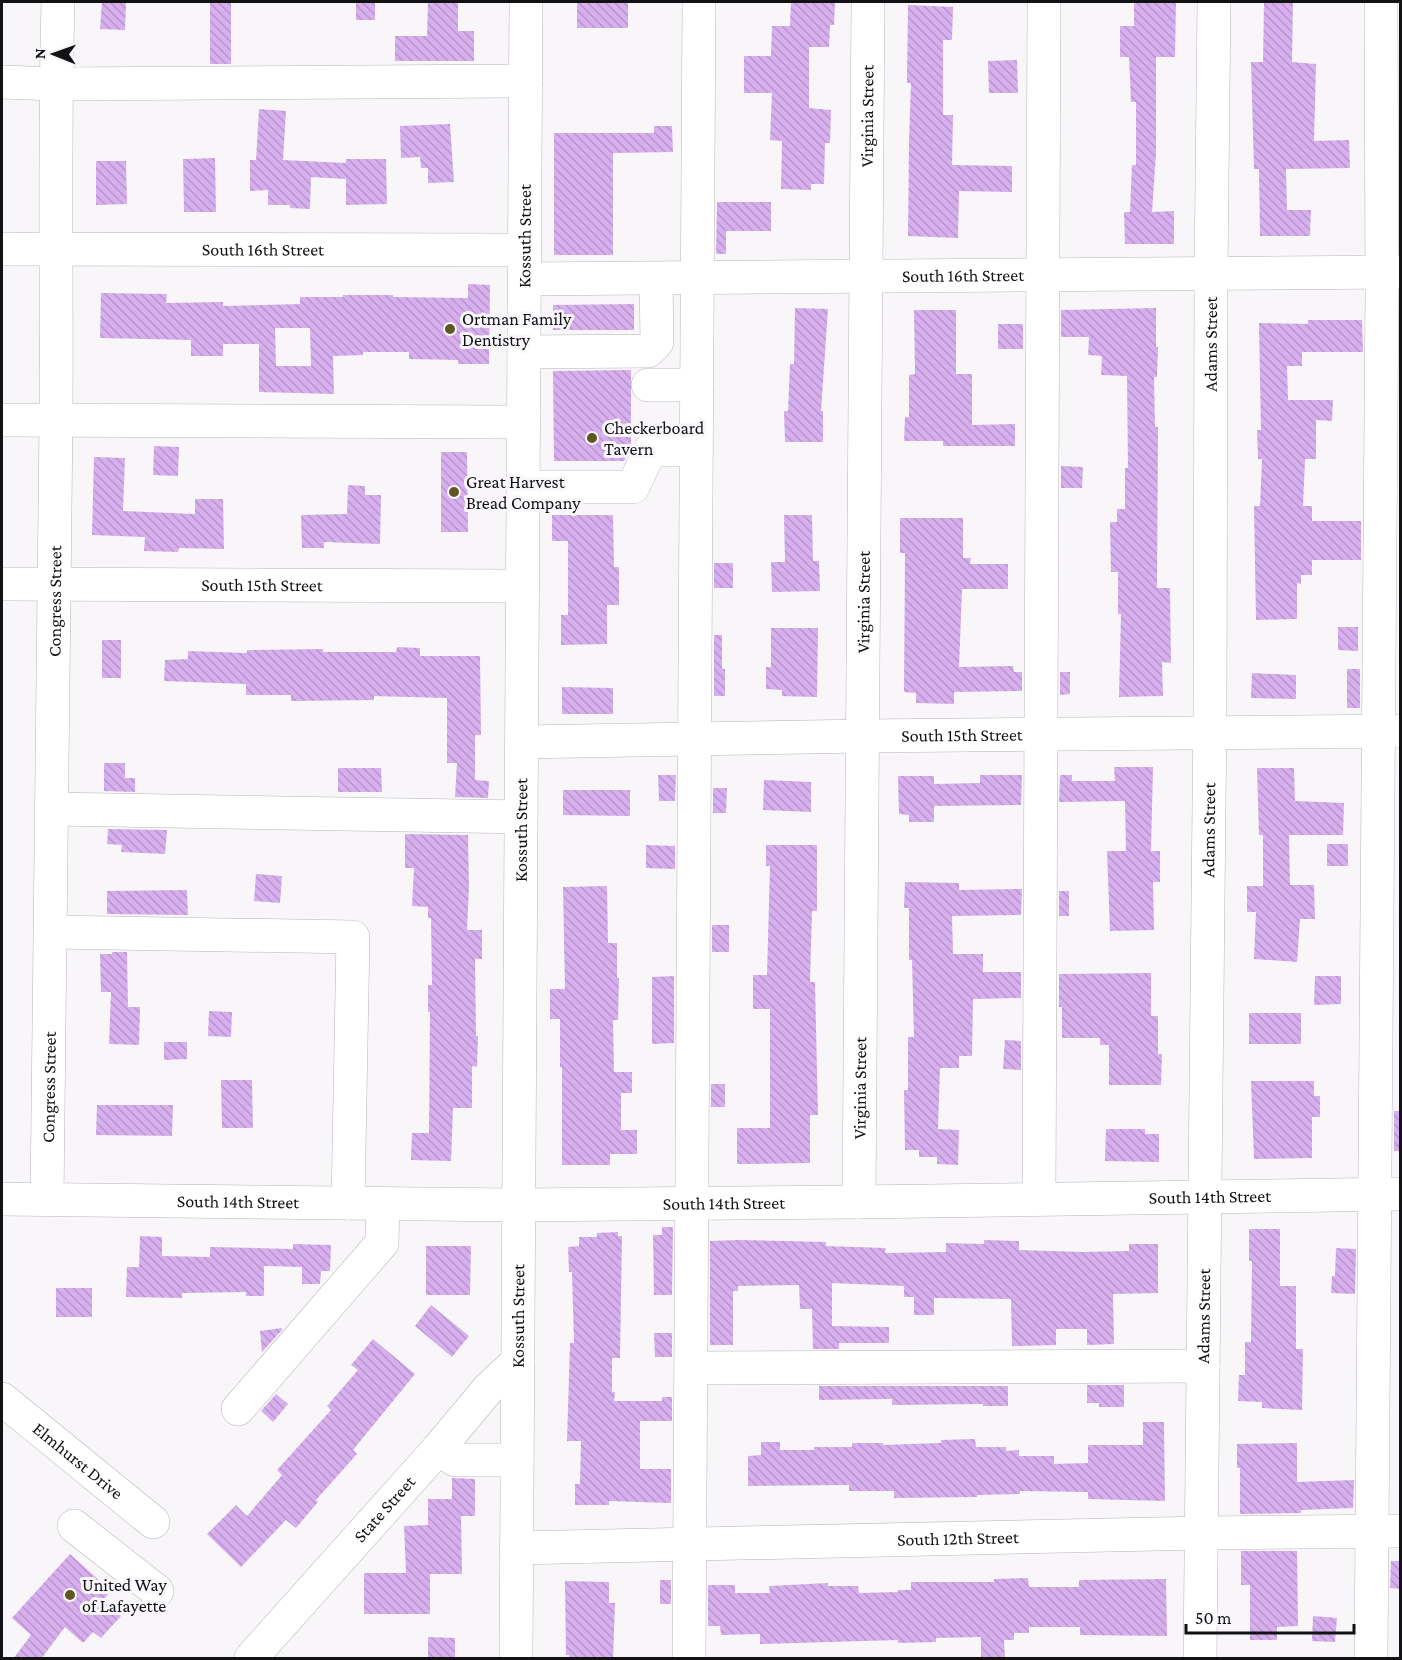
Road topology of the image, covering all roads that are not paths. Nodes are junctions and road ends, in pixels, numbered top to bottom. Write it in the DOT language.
graph roads {
  1 [pos="58,2"];
  2 [pos="526,2"];
  3 [pos="699,2"];
  4 [pos="868,2"];
  5 [pos="1044,2"];
  6 [pos="1214,2"];
  7 [pos="1381,2"];
  8 [pos="526,81"];
  9 [pos="2,82"];
  10 [pos="56,84"];
  11 [pos="2,249"];
  12 [pos="57,249"];
  13 [pos="525,265"];
  14 [pos="1391,272"];
  15 [pos="1211,273"];
  16 [pos="1042,276"];
  17 [pos="865,277"];
  18 [pos="656,279"];
  19 [pos="697,279"];
  20 [pos="524,352"];
  21 [pos="648,385"];
  22 [pos="697,385"];
  23 [pos="2,420"];
  24 [pos="56,420"];
  25 [pos="524,422"];
  26 [pos="696,450"];
  27 [pos="523,487"];
  28 [pos="2,584"];
  29 [pos="54,584"];
  30 [pos="523,586"];
  31 [pos="1389,732"];
  32 [pos="1209,734"];
  33 [pos="1041,735"];
  34 [pos="864,736"];
  35 [pos="695,739"];
  36 [pos="522,742"];
  37 [pos="52,809"];
  38 [pos="521,817"];
  39 [pos="52,932"];
  40 [pos="1387,1194"];
  41 [pos="1204,1196"];
  42 [pos="2,1199"];
  43 [pos="47,1199"];
  44 [pos="1039,1199"];
  45 [pos="859,1202"];
  46 [pos="348,1203"];
  47 [pos="383,1204"];
  48 [pos="692,1204"];
  49 [pos="519,1205"];
  50 [pos="518,1361"];
  51 [pos="1203,1366"];
  52 [pos="691,1368"];
  53 [pos="2,1399"];
  54 [pos="238,1409"];
  55 [pos="438,1449"];
  56 [pos="517,1460"];
  57 [pos="153,1522"];
  58 [pos="74,1526"];
  59 [pos="1386,1531"];
  60 [pos="1203,1533"];
  61 [pos="690,1544"];
  62 [pos="516,1548"];
  63 [pos="157,1590"];
  64 [pos="251,1659"];
  65 [pos="516,1659"];
  66 [pos="689,1659"];
  67 [pos="1200,1659"];
  68 [pos="1371,1659"];
  1 -- 10 [label="street, Congress Street"];
  2 -- 8 [label="street, Kossuth Street"];
  3 -- 19 [label="street"];
  4 -- 17 [label="street, Virginia Street"];
  5 -- 16 [label="street"];
  6 -- 15 [label="street, Adams Street"];
  7 -- 14 [label="street"];
  8 -- 10 [label="street"];
  8 -- 13 [label="street, Kossuth Street"];
  9 -- 10 [label="street"];
  10 -- 12 [label="street, Congress Street"];
  11 -- 12 [label="street, South 16th Street"];
  12 -- 13 [label="street, South 16th Street"];
  12 -- 24 [label="street, Congress Street"];
  13 -- 18 [label="street, South 16th Street"];
  13 -- 20 [label="street, Kossuth Street"];
  14 -- 15 [label="street, South 16th Street"];
  14 -- 31 [label="street"];
  15 -- 16 [label="street, South 16th Street"];
  15 -- 32 [label="street, Adams Street"];
  16 -- 17 [label="street, South 16th Street"];
  16 -- 33 [label="street"];
  17 -- 19 [label="street, South 16th Street"];
  17 -- 34 [label="street, Virginia Street"];
  18 -- 19 [label="street, South 16th Street"];
  18 -- 20 [label="street"];
  19 -- 22 [label="street"];
  20 -- 25 [label="street, Kossuth Street"];
  21 -- 22 [label="street"];
  22 -- 26 [label="street"];
  23 -- 24 [label="street"];
  24 -- 25 [label="street"];
  24 -- 29 [label="street, Congress Street"];
  25 -- 27 [label="street, Kossuth Street"];
  26 -- 27 [label="street"];
  26 -- 35 [label="street"];
  27 -- 30 [label="street, Kossuth Street"];
  28 -- 29 [label="street, South 15th Street"];
  29 -- 30 [label="street, South 15th Street"];
  29 -- 37 [label="street, Congress Street"];
  30 -- 36 [label="street, Kossuth Street"];
  31 -- 32 [label="street, South 15th Street"];
  31 -- 40 [label="street"];
  32 -- 33 [label="street, South 15th Street"];
  32 -- 41 [label="street, Adams Street"];
  33 -- 34 [label="street, South 15th Street"];
  33 -- 44 [label="street"];
  34 -- 35 [label="street, South 15th Street"];
  34 -- 45 [label="street, Virginia Street"];
  35 -- 36 [label="street, South 15th Street"];
  35 -- 48 [label="street"];
  36 -- 38 [label="street, Kossuth Street"];
  37 -- 38 [label="street"];
  37 -- 39 [label="street, Congress Street"];
  38 -- 49 [label="street, Kossuth Street"];
  39 -- 43 [label="street, Congress Street"];
  39 -- 46 [label="street"];
  40 -- 41 [label="street, South 14th Street"];
  40 -- 59 [label="street"];
  41 -- 44 [label="street, South 14th Street"];
  41 -- 51 [label="street, Adams Street"];
  42 -- 43 [label="street, South 14th Street"];
  43 -- 46 [label="street, South 14th Street"];
  44 -- 45 [label="street, South 14th Street"];
  45 -- 48 [label="street, South 14th Street"];
  46 -- 47 [label="street, South 14th Street"];
  47 -- 49 [label="street, South 14th Street"];
  47 -- 54 [label="street"];
  48 -- 49 [label="street, South 14th Street"];
  48 -- 52 [label="street"];
  49 -- 50 [label="street, Kossuth Street"];
  50 -- 55 [label="street, State Street"];
  50 -- 56 [label="street, Kossuth Street"];
  51 -- 52 [label="street"];
  51 -- 60 [label="street, Adams Street"];
  52 -- 61 [label="street"];
  53 -- 57 [label="street, Elmhurst Drive"];
  55 -- 56 [label="street"];
  55 -- 64 [label="street, State Street"];
  56 -- 62 [label="street, Kossuth Street"];
  58 -- 63 [label="street"];
  59 -- 60 [label="street, South 12th Street"];
  59 -- 68 [label="street"];
  60 -- 61 [label="street, South 12th Street"];
  60 -- 67 [label="street, Adams Street"];
  61 -- 62 [label="street, South 12th Street"];
  61 -- 66 [label="street"];
  62 -- 65 [label="street, Kossuth Street"];
}
